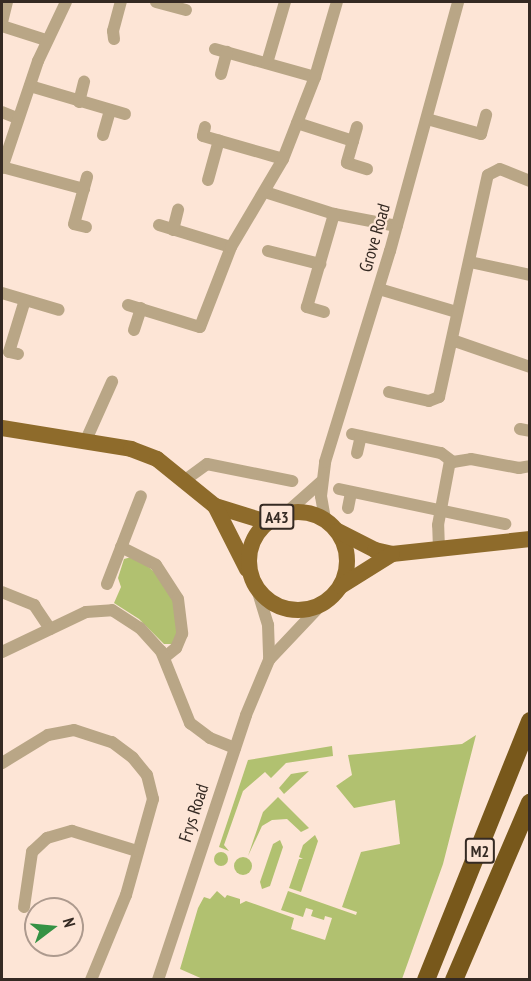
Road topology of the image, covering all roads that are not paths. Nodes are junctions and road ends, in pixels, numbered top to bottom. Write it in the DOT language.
graph roads {
  1 [pos="7,2"];
  2 [pos="66,2"];
  3 [pos="121,2"];
  4 [pos="156,2"];
  5 [pos="285,2"];
  6 [pos="337,2"];
  7 [pos="458,2"];
  8 [pos="186,10"];
  9 [pos="2,24"];
  10 [pos="114,39"];
  11 [pos="46,40"];
  12 [pos="267,63"];
  13 [pos="221,74"];
  14 [pos="315,77"];
  15 [pos="84,82"];
  16 [pos="30,86"];
  17 [pos="79,102"];
  18 [pos="110,110"];
  19 [pos="2,112"];
  20 [pos="125,114"];
  21 [pos="486,116"];
  22 [pos="17,118"];
  23 [pos="427,119"];
  24 [pos="297,123"];
  25 [pos="205,127"];
  26 [pos="357,127"];
  27 [pos="103,135"];
  28 [pos="219,140"];
  29 [pos="353,141"];
  30 [pos="283,159"];
  31 [pos="2,167"];
  32 [pos="367,169"];
  33 [pos="208,180"];
  34 [pos="530,181"];
  35 [pos="265,192"];
  36 [pos="178,210"];
  37 [pos="334,214"];
  38 [pos="159,225"];
  39 [pos="397,226"];
  40 [pos="86,227"];
  41 [pos="173,230"];
  42 [pos="231,247"];
  43 [pos="268,251"];
  44 [pos="470,262"];
  45 [pos="320,264"];
  46 [pos="530,275"];
  47 [pos="379,289"];
  48 [pos="2,293"];
  49 [pos="25,300"];
  50 [pos="59,310"];
  51 [pos="324,312"];
  52 [pos="456,312"];
  53 [pos="134,330"];
  54 [pos="452,340"];
  55 [pos="18,354"];
  56 [pos="530,367"];
  57 [pos="112,382"];
  58 [pos="389,392"];
  59 [pos="2,428"];
  60 [pos="86,440"];
  61 [pos="357,453"];
  62 [pos="450,461"];
  63 [pos="530,466"];
  64 [pos="185,480"];
  65 [pos="292,481"];
  66 [pos="321,482"];
  67 [pos="141,496"];
  68 [pos="215,506"];
  69 [pos="348,508"];
  70 [pos="440,511"];
  71 [pos="286,513"];
  72 [pos="325,519"];
  73 [pos="267,522"];
  74 [pos="505,524"];
  75 [pos="338,531"];
  76 [pos="530,539"];
  77 [pos="121,547"];
  78 [pos="439,549"];
  79 [pos="392,554"];
  80 [pos="254,583"];
  81 [pos="106,584"];
  82 [pos="341,586"];
  83 [pos="2,592"];
  84 [pos="320,606"];
  85 [pos="50,629"];
  86 [pos="2,652"];
  87 [pos="165,657"];
  88 [pos="269,660"];
  89 [pos="530,721"];
  90 [pos="235,748"];
  91 [pos="2,763"];
  92 [pos="530,803"];
  93 [pos="138,851"];
  94 [pos="25,897"];
  95 [pos="91,980"];
  96 [pos="158,980"];
  97 [pos="426,980"];
  98 [pos="454,980"];
  1 -- 9 [label="street"];
  2 -- 11 [label="street"];
  3 -- 10 [label="street"];
  4 -- 8 [label="street"];
  5 -- 12 [label="street"];
  6 -- 14 [label="street"];
  7 -- 23 [label="street, Grove Road"];
  9 -- 11 [label="street"];
  11 -- 16 [label="street"];
  12 -- 13 [label="street"];
  12 -- 14 [label="street"];
  14 -- 24 [label="street"];
  15 -- 17 [label="street"];
  16 -- 17 [label="street"];
  16 -- 22 [label="street"];
  17 -- 18 [label="street"];
  18 -- 20 [label="street"];
  18 -- 27 [label="street"];
  19 -- 22 [label="street"];
  21 -- 23 [label="street"];
  22 -- 31 [label="street"];
  23 -- 39 [label="street, Grove Road"];
  24 -- 29 [label="street"];
  24 -- 30 [label="street"];
  25 -- 28 [label="street"];
  26 -- 29 [label="street"];
  28 -- 30 [label="street"];
  28 -- 33 [label="street"];
  29 -- 32 [label="street"];
  30 -- 35 [label="street"];
  31 -- 40 [label="street"];
  34 -- 44 [label="street"];
  35 -- 37 [label="street"];
  35 -- 42 [label="street"];
  36 -- 41 [label="street"];
  37 -- 39 [label="street"];
  37 -- 45 [label="street"];
  38 -- 41 [label="street"];
  39 -- 47 [label="street, Grove Road"];
  41 -- 42 [label="street"];
  42 -- 53 [label="street"];
  43 -- 45 [label="street"];
  44 -- 46 [label="street"];
  44 -- 52 [label="street"];
  45 -- 51 [label="street"];
  47 -- 52 [label="street"];
  47 -- 66 [label="street, Grove Road"];
  48 -- 49 [label="street"];
  49 -- 50 [label="street"];
  49 -- 55 [label="street"];
  52 -- 54 [label="street"];
  54 -- 56 [label="street"];
  54 -- 58 [label="street"];
  57 -- 60 [label="street"];
  59 -- 60 [label="main road, A43"];
  60 -- 64 [label="main road, A43"];
  61 -- 62 [label="street"];
  62 -- 63 [label="street"];
  62 -- 70 [label="street"];
  64 -- 65 [label="street"];
  64 -- 68 [label="main road, A43"];
  66 -- 71 [label="street"];
  66 -- 72 [label="street, Grove Road"];
  67 -- 77 [label="street"];
  68 -- 73 [label="main road, A43"];
  68 -- 80 [label="main road, A43"];
  69 -- 70 [label="street"];
  70 -- 74 [label="street"];
  70 -- 78 [label="street"];
  71 -- 72 [label="main road, A43"];
  71 -- 73 [label="main road, A43"];
  72 -- 75 [label="main road"];
  73 -- 80 [label="main road, A43"];
  75 -- 79 [label="main road"];
  75 -- 82 [label="main road"];
  76 -- 78 [label="main road"];
  77 -- 81 [label="street"];
  77 -- 87 [label="street"];
  78 -- 79 [label="main road"];
  79 -- 82 [label="main road"];
  80 -- 84 [label="main road, A43"];
  80 -- 88 [label="street, Frys Road"];
  82 -- 84 [label="main road"];
  83 -- 85 [label="street"];
  84 -- 88 [label="street, Frys Road"];
  85 -- 86 [label="street"];
  85 -- 87 [label="street"];
  87 -- 90 [label="street"];
  88 -- 90 [label="street, Frys Road"];
  89 -- 97 [label="highway, M2"];
  90 -- 96 [label="street, Frys Road"];
  91 -- 93 [label="street"];
  92 -- 98 [label="highway, M2"];
  93 -- 94 [label="street"];
  93 -- 95 [label="street"];
}
